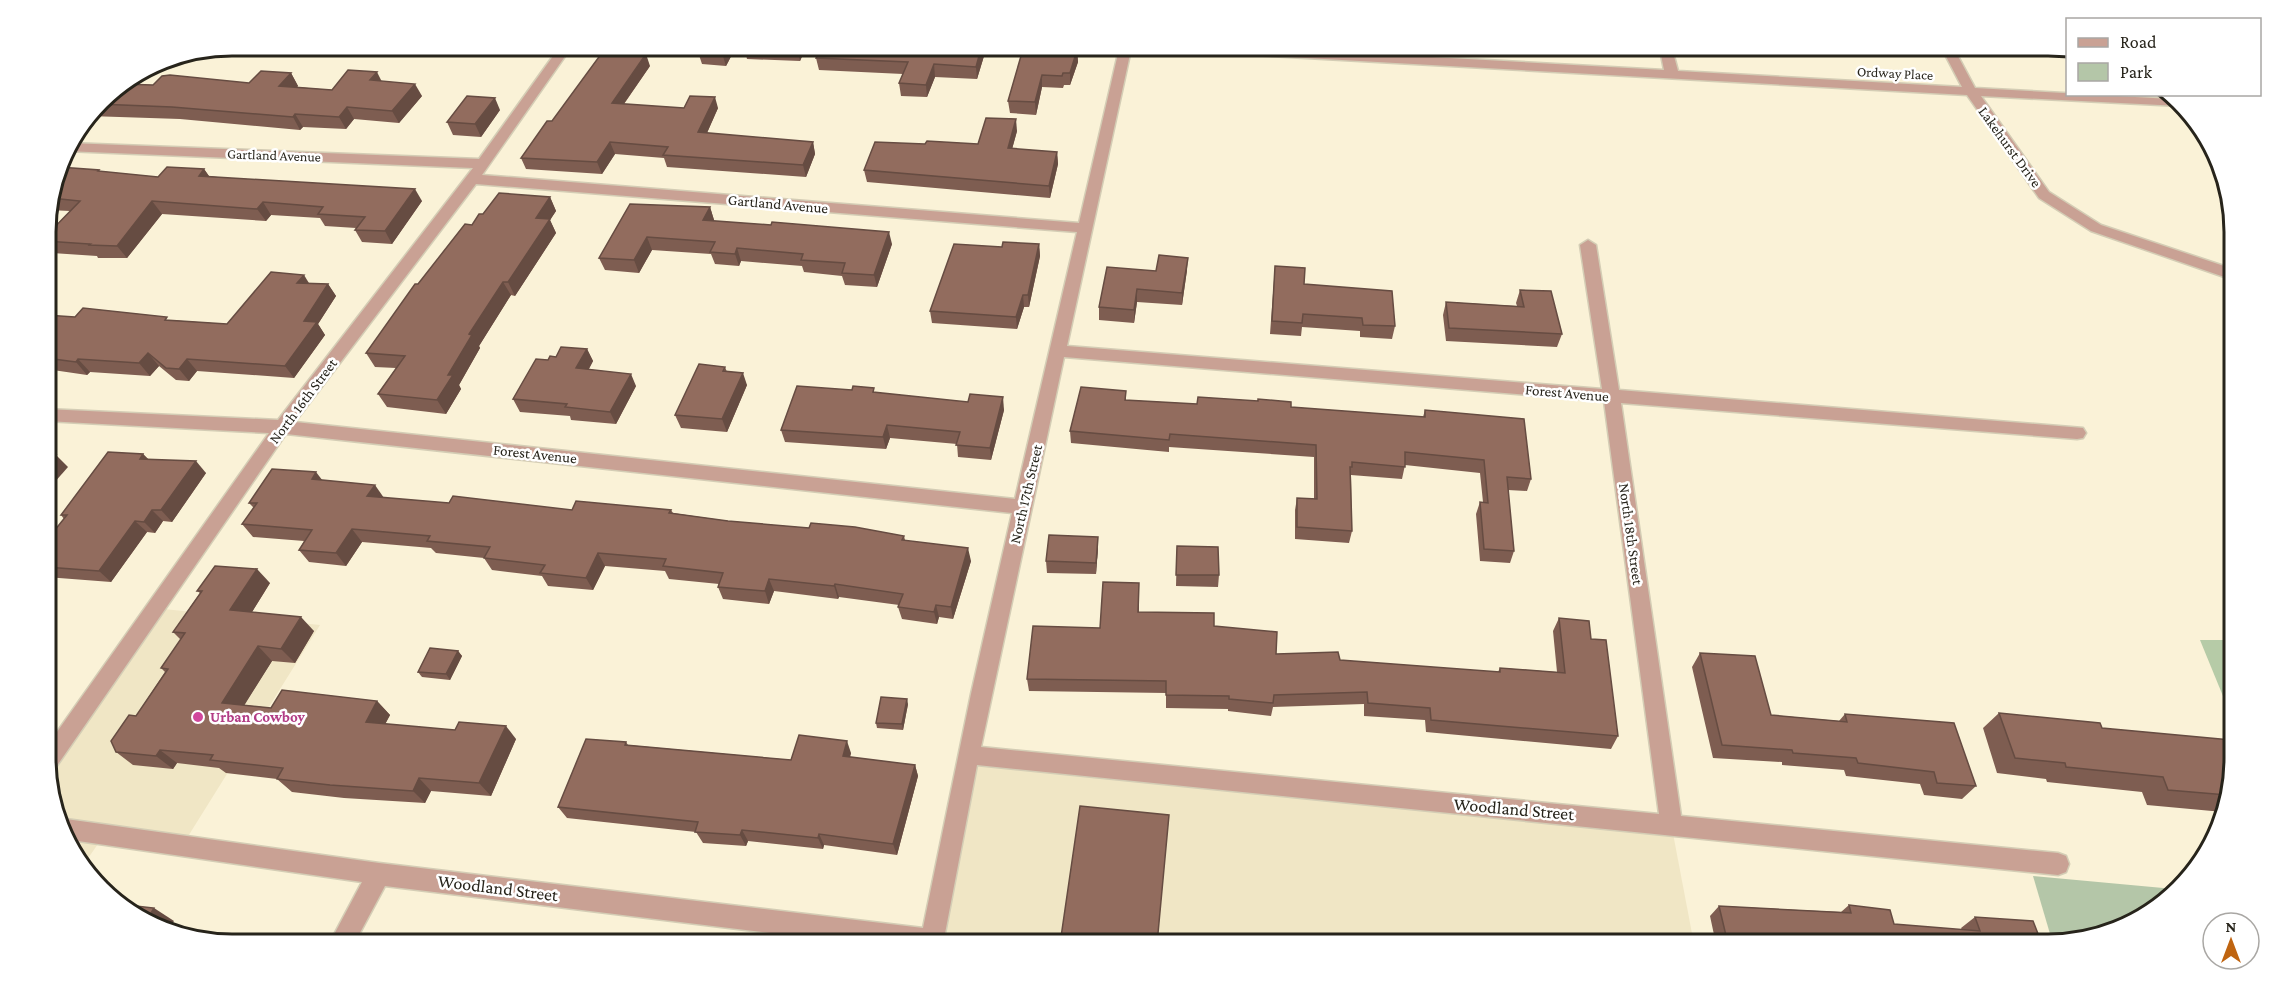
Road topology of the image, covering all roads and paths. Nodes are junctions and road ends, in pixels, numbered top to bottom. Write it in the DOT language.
graph roads {
  1 [pos="1330,55"];
  2 [pos="1394,55"];
  3 [pos="1667,55"];
  4 [pos="1951,55"];
  5 [pos="559,56"];
  6 [pos="1124,56"];
  7 [pos="1394,59"];
  8 [pos="1672,75"];
  9 [pos="1971,92"];
  10 [pos="2167,103"];
  11 [pos="77,147"];
  12 [pos="483,164"];
  13 [pos="472,179"];
  14 [pos="1083,228"];
  15 [pos="1588,245"];
  16 [pos="2224,272"];
  17 [pos="1057,351"];
  18 [pos="1612,396"];
  19 [pos="56,416"];
  20 [pos="282,427"];
  21 [pos="2077,433"];
  22 [pos="1022,507"];
  23 [pos="56,750"];
  24 [pos="969,754"];
  25 [pos="1671,823"];
  26 [pos="71,830"];
  27 [pos="2058,864"];
  28 [pos="379,874"];
  29 [pos="346,934"];
  30 [pos="863,934"];
  31 [pos="933,934"];
  1 -- 7 [label="street, Ordway Place"];
  2 -- 7 [label="street"];
  3 -- 8 [label="street"];
  4 -- 9 [label="street, Lakehurst Drive"];
  5 -- 12 [label="street, North 16th Street"];
  6 -- 14 [label="street, North 17th Street"];
  7 -- 8 [label="street, Ordway Place"];
  8 -- 9 [label="street, Ordway Place"];
  9 -- 10 [label="street, Ordway Place"];
  9 -- 16 [label="street, Lakehurst Drive"];
  11 -- 12 [label="street, Gartland Avenue"];
  12 -- 13 [label="street, North 16th Street"];
  13 -- 14 [label="street, Gartland Avenue"];
  13 -- 20 [label="street, North 16th Street"];
  14 -- 17 [label="street, North 17th Street"];
  15 -- 18 [label="street, North 18th Street"];
  17 -- 18 [label="street, Forest Avenue"];
  17 -- 22 [label="street, North 17th Street"];
  18 -- 21 [label="street, Forest Avenue"];
  18 -- 25 [label="street, North 18th Street"];
  19 -- 20 [label="street, Forest Avenue"];
  20 -- 22 [label="street, Forest Avenue"];
  20 -- 23 [label="street, North 16th Street"];
  22 -- 24 [label="street, North 17th Street"];
  24 -- 25 [label="street, Woodland Street"];
  24 -- 31 [label="street, North 17th Street"];
  25 -- 27 [label="street, Woodland Street"];
  26 -- 28 [label="street, Woodland Street"];
  28 -- 29 [label="street"];
  28 -- 30 [label="street, Woodland Street"];
}
